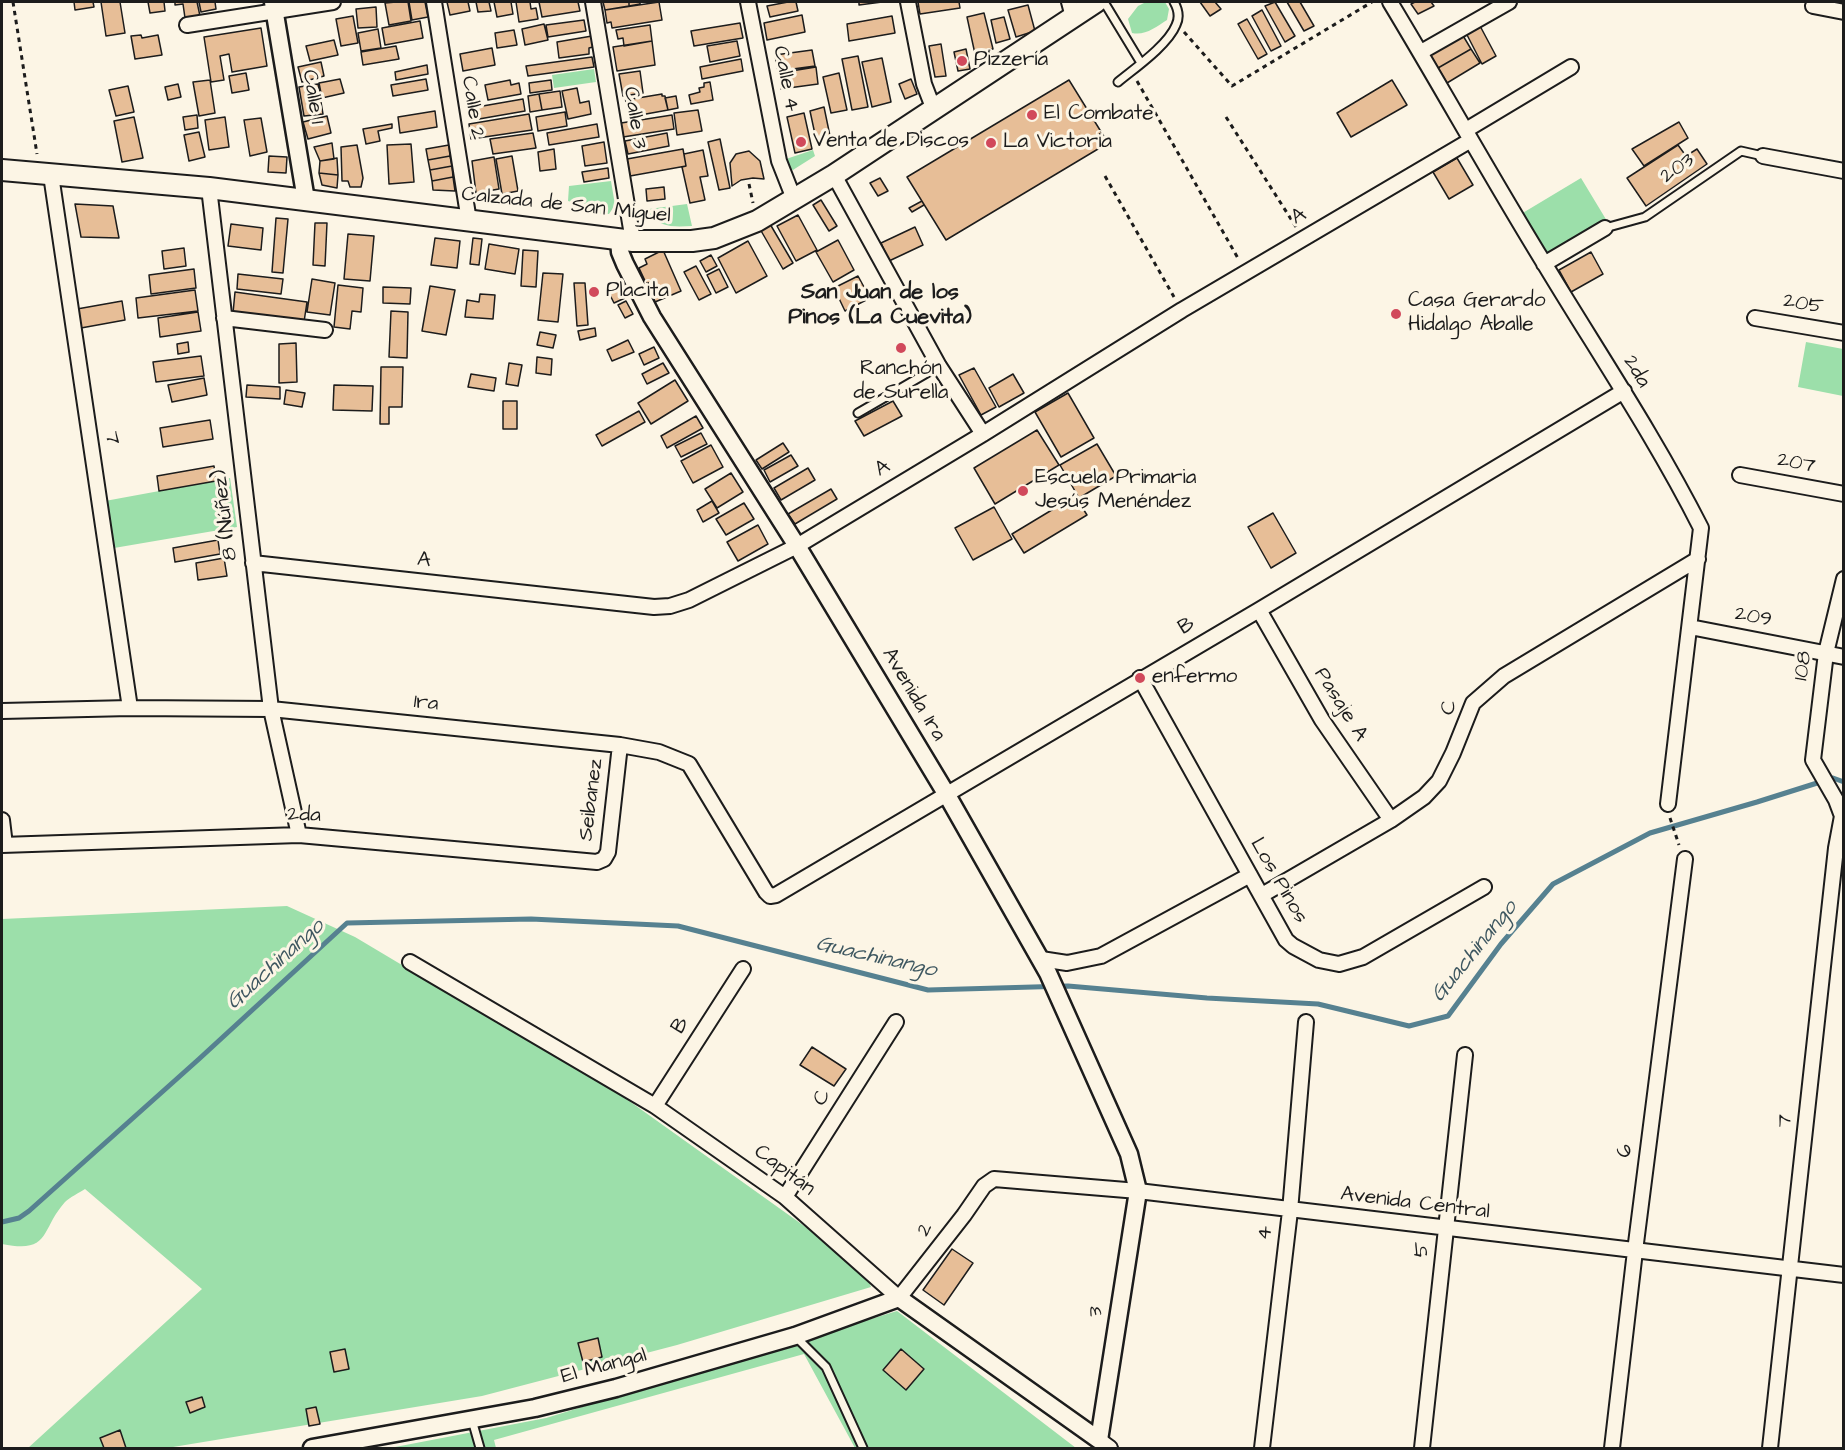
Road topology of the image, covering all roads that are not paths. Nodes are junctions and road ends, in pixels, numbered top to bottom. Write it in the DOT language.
graph roads {
  1 [pos="333,2"];
  2 [pos="434,2"];
  3 [pos="593,2"];
  4 [pos="748,2"];
  5 [pos="908,2"];
  6 [pos="1096,2"];
  7 [pos="1104,2"];
  8 [pos="1174,2"];
  9 [pos="1390,2"];
  10 [pos="1509,2"];
  11 [pos="1813,6"];
  12 [pos="274,7"];
  13 [pos="1071,9"];
  14 [pos="1844,12"];
  15 [pos="187,25"];
  16 [pos="1421,52"];
  17 [pos="1141,63"];
  18 [pos="1571,67"];
  19 [pos="1118,82"];
  20 [pos="934,110"];
  21 [pos="1469,135"];
  22 [pos="1763,156"];
  23 [pos="2,171"];
  24 [pos="1844,171"];
  25 [pos="45,175"];
  26 [pos="834,175"];
  27 [pos="209,188"];
  28 [pos="794,199"];
  29 [pos="306,200"];
  30 [pos="469,221"];
  31 [pos="1605,228"];
  32 [pos="626,240"];
  33 [pos="1544,264"];
  34 [pos="224,318"];
  35 [pos="1755,318"];
  36 [pos="324,330"];
  37 [pos="1844,333"];
  38 [pos="939,366"];
  39 [pos="1624,392"];
  40 [pos="858,413"];
  41 [pos="982,434"];
  42 [pos="1740,475"];
  43 [pos="1844,494"];
  44 [pos="797,546"];
  45 [pos="1698,559"];
  46 [pos="253,563"];
  47 [pos="1844,579"];
  48 [pos="1259,610"];
  49 [pos="1689,627"];
  50 [pos="1826,653"];
  51 [pos="1844,657"];
  52 [pos="1140,678"];
  53 [pos="130,708"];
  54 [pos="271,709"];
  55 [pos="2,711"];
  56 [pos="620,745"];
  57 [pos="947,795"];
  58 [pos="1836,800"];
  59 [pos="1669,809"];
  60 [pos="2,820"];
  61 [pos="1391,820"];
  62 [pos="299,836"];
  63 [pos="3,845"];
  64 [pos="1685,858"];
  65 [pos="604,859"];
  66 [pos="1250,875"];
  67 [pos="1484,887"];
  68 [pos="1262,895"];
  69 [pos="770,896"];
  70 [pos="410,962"];
  71 [pos="1045,966"];
  72 [pos="743,969"];
  73 [pos="896,1022"];
  74 [pos="1306,1022"];
  75 [pos="1465,1055"];
  76 [pos="656,1106"];
  77 [pos="984,1186"];
  78 [pos="1138,1191"];
  79 [pos="785,1197"];
  80 [pos="1290,1210"];
  81 [pos="1447,1228"];
  82 [pos="1635,1251"];
  83 [pos="1791,1270"];
  84 [pos="1844,1275"];
  85 [pos="899,1298"];
  86 [pos="795,1336"];
  87 [pos="472,1420"];
  88 [pos="1104,1444"];
  89 [pos="312,1449"];
  90 [pos="480,1449"];
  91 [pos="863,1449"];
  92 [pos="1262,1449"];
  93 [pos="1422,1449"];
  94 [pos="1612,1449"];
  95 [pos="1770,1449"];
  1 -- 12 [label="street"];
  2 -- 30 [label="street, Calle 2"];
  3 -- 32 [label="street, Calle 3"];
  4 -- 28 [label="street, Calle 4"];
  5 -- 20 [label="street"];
  6 -- 13 [label="main road, Calzada de San Miguel"];
  7 -- 17 [label="lane"];
  8 -- 17 [label="lane"];
  9 -- 16 [label="street, 2da"];
  10 -- 16 [label="street"];
  11 -- 14 [label="street"];
  12 -- 15 [label="street"];
  12 -- 29 [label="street, Calle 1"];
  13 -- 20 [label="main road, Calzada de San Miguel"];
  16 -- 21 [label="street, 2da"];
  17 -- 19 [label="lane"];
  18 -- 21 [label="street, A"];
  20 -- 26 [label="main road, Calzada de San Miguel"];
  21 -- 33 [label="street, 2da"];
  21 -- 41 [label="street, A"];
  22 -- 24 [label="street, 203"];
  22 -- 31 [label="lane, 203"];
  23 -- 25 [label="main road, Calzada de San Miguel"];
  25 -- 27 [label="main road, Calzada de San Miguel"];
  25 -- 53 [label="street, 7"];
  26 -- 28 [label="main road, Calzada de San Miguel"];
  26 -- 38 [label="street"];
  27 -- 29 [label="main road, Calzada de San Miguel"];
  27 -- 34 [label="street, 8 (Núñez)"];
  28 -- 32 [label="main road, Calzada de San Miguel"];
  29 -- 30 [label="main road, Calzada de San Miguel"];
  30 -- 32 [label="main road, Calzada de San Miguel"];
  31 -- 33 [label="street, 203"];
  32 -- 44 [label="street, Avenida 1ra"];
  33 -- 39 [label="street, 2da"];
  34 -- 36 [label="street"];
  34 -- 46 [label="street, 8 (Núñez)"];
  35 -- 37 [label="street, 205"];
  38 -- 40 [label="lane"];
  38 -- 41 [label="street"];
  39 -- 45 [label="street, 2da"];
  39 -- 48 [label="street, B"];
  41 -- 44 [label="street, A"];
  42 -- 43 [label="street, 207"];
  44 -- 46 [label="street, A"];
  44 -- 57 [label="street, Avenida 1ra"];
  45 -- 49 [label="street, 2da"];
  45 -- 61 [label="street, C"];
  46 -- 54 [label="street, 8 (Núñez)"];
  47 -- 50 [label="street, 108"];
  48 -- 52 [label="street, B"];
  48 -- 61 [label="street, Pasaje A"];
  49 -- 50 [label="street, 209"];
  49 -- 59 [label="street, 2da"];
  50 -- 51 [label="street, 209"];
  50 -- 58 [label="street, 108"];
  52 -- 57 [label="street, B"];
  52 -- 66 [label="street, Los Pinos"];
  53 -- 54 [label="street, 1ra"];
  53 -- 55 [label="street, 1ra"];
  54 -- 56 [label="street, 1ra"];
  54 -- 62 [label="street, 8 (Núñez)"];
  56 -- 65 [label="street, Seibanez"];
  56 -- 69 [label="street, 1ra"];
  57 -- 69 [label="street, B"];
  57 -- 71 [label="street, Avenida 1ra"];
  58 -- 83 [label="street, 7"];
  60 -- 63 [label="street"];
  61 -- 68 [label="street, C"];
  62 -- 63 [label="street, 2da"];
  62 -- 65 [label="street, 2da"];
  64 -- 82 [label="street, 6"];
  66 -- 68 [label="street, Los Pinos"];
  66 -- 71 [label="street"];
  67 -- 68 [label="street, Los Pinos"];
  70 -- 76 [label="street, Capitán"];
  71 -- 78 [label="street, Avenida 1ra"];
  72 -- 76 [label="street, B"];
  73 -- 79 [label="street, C"];
  74 -- 80 [label="street, 4"];
  75 -- 81 [label="street, 5"];
  76 -- 79 [label="street, Capitán"];
  77 -- 78 [label="street, Avenida Central"];
  77 -- 85 [label="street, 2"];
  78 -- 80 [label="street, Avenida Central"];
  78 -- 88 [label="street, 3"];
  79 -- 85 [label="street, Capitán"];
  80 -- 81 [label="street, Avenida Central"];
  80 -- 92 [label="street, 4"];
  81 -- 82 [label="street, Avenida Central"];
  81 -- 93 [label="street, 5"];
  82 -- 83 [label="street, Avenida Central"];
  82 -- 94 [label="street, 6"];
  83 -- 84 [label="street, Avenida Central"];
  83 -- 95 [label="street, 7"];
  85 -- 86 [label="street, El Mangal"];
  85 -- 88 [label="street, Capitán"];
  86 -- 87 [label="street, El Mangal"];
  86 -- 91 [label="lane"];
  87 -- 89 [label="street, El Mangal"];
  87 -- 90 [label="lane"];
}
